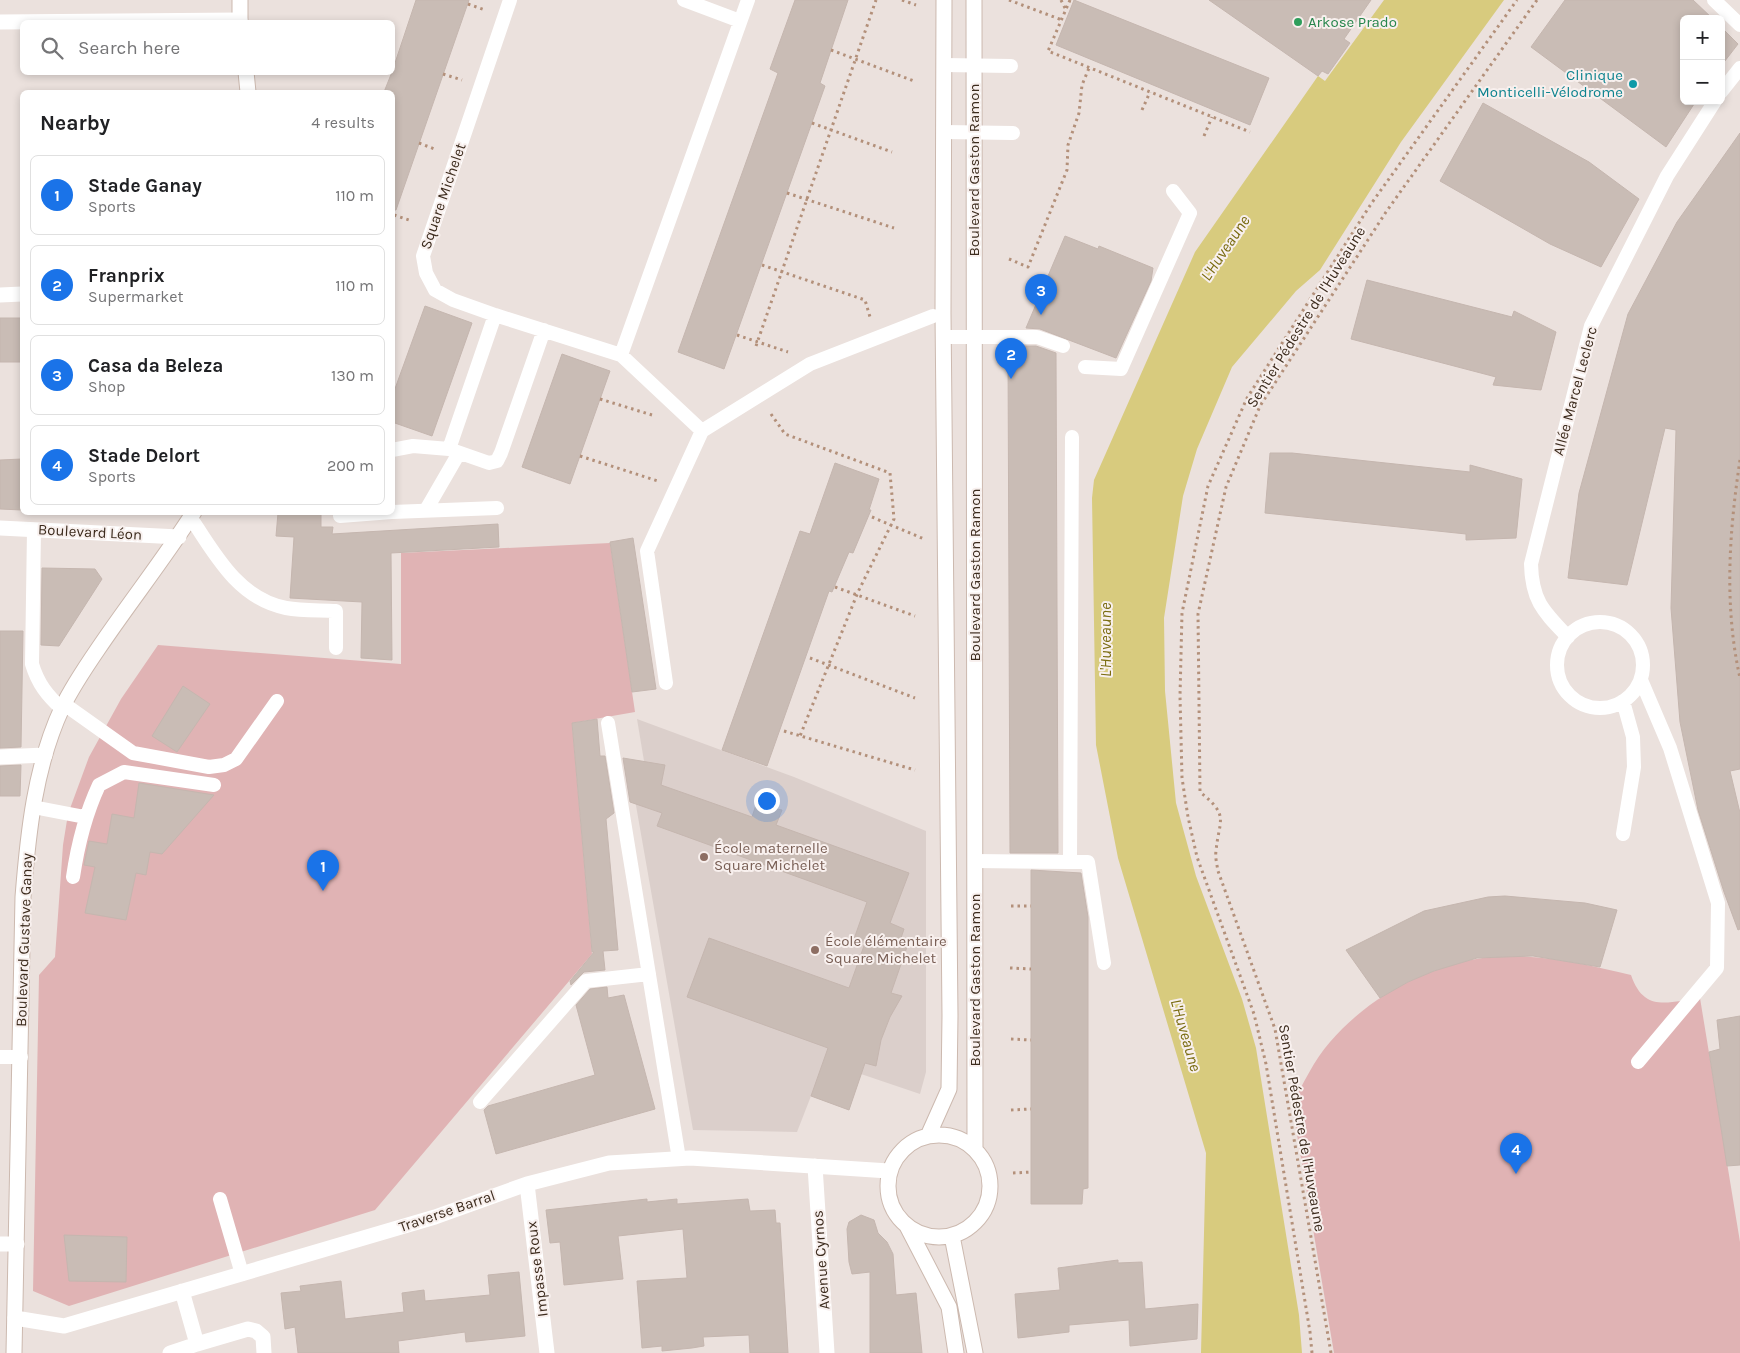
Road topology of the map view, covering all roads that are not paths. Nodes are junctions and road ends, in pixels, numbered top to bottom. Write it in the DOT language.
graph roads {
  1 [pos="240,0"];
  2 [pos="510,0"];
  3 [pos="684,0"];
  4 [pos="748,0"];
  5 [pos="944,0"];
  6 [pos="974,0"];
  7 [pos="1714,0"];
  8 [pos="240,20"];
  9 [pos="740,21"];
  10 [pos="0,22"];
  11 [pos="20,22"];
  12 [pos="1740,25"];
  13 [pos="944,65"];
  14 [pos="974,66"];
  15 [pos="1011,66"];
  16 [pos="1740,68"];
  17 [pos="246,75"];
  18 [pos="1725,87"];
  19 [pos="248,90"];
  20 [pos="1713,105"];
  21 [pos="944,132"];
  22 [pos="974,133"];
  23 [pos="1014,133"];
  24 [pos="1173,191"];
  25 [pos="20,294"];
  26 [pos="0,295"];
  27 [pos="495,315"];
  28 [pos="933,316"];
  29 [pos="544,330"];
  30 [pos="944,337"];
  31 [pos="974,337"];
  32 [pos="1063,346"];
  33 [pos="621,355"];
  34 [pos="1085,367"];
  35 [pos="702,431"];
  36 [pos="1072,437"];
  37 [pos="395,449"];
  38 [pos="454,451"];
  39 [pos="497,508"];
  40 [pos="426,510"];
  41 [pos="395,512"];
  42 [pos="193,515"];
  43 [pos="353,515"];
  44 [pos="340,516"];
  45 [pos="0,528"];
  46 [pos="34,530"];
  47 [pos="179,537"];
  48 [pos="1568,637"];
  49 [pos="336,648"];
  50 [pos="1641,680"];
  51 [pos="666,683"];
  52 [pos="277,700"];
  53 [pos="1623,702"];
  54 [pos="63,706"];
  55 [pos="608,723"];
  56 [pos="45,755"];
  57 [pos="0,757"];
  58 [pos="214,785"];
  59 [pos="33,807"];
  60 [pos="85,817"];
  61 [pos="1623,834"];
  62 [pos="975,861"];
  63 [pos="1070,862"];
  64 [pos="73,877"];
  65 [pos="1104,963"];
  66 [pos="649,974"];
  67 [pos="0,1057"];
  68 [pos="21,1057"];
  69 [pos="1638,1062"];
  70 [pos="480,1102"];
  71 [pos="928,1136"];
  72 [pos="975,1150"];
  73 [pos="679,1159"];
  74 [pos="815,1166"];
  75 [pos="889,1171"];
  76 [pos="527,1184"];
  77 [pos="220,1199"];
  78 [pos="907,1226"];
  79 [pos="952,1236"];
  80 [pos="0,1244"];
  81 [pos="17,1244"];
  82 [pos="242,1274"];
  83 [pos="182,1291"];
  84 [pos="15,1318"];
  85 [pos="197,1344"];
  86 [pos="14,1353"];
  87 [pos="170,1353"];
  88 [pos="264,1353"];
  89 [pos="547,1353"];
  90 [pos="827,1353"];
  91 [pos="956,1353"];
  92 [pos="975,1353"];
  1 -- 8 [label="street"];
  2 -- 27 [label="lane, Square Michelet"];
  3 -- 9 [label="lane"];
  4 -- 9 [label="lane"];
  5 -- 13 [label="street, Boulevard Gaston Ramon"];
  6 -- 14 [label="street, Boulevard Gaston Ramon"];
  7 -- 12 [label="lane"];
  9 -- 33 [label="lane"];
  10 -- 11 [label="street"];
  13 -- 14 [label="lane"];
  13 -- 21 [label="street, Boulevard Gaston Ramon"];
  14 -- 15 [label="lane"];
  14 -- 22 [label="street, Boulevard Gaston Ramon"];
  16 -- 18 [label="lane"];
  17 -- 19 [label="street"];
  20 -- 48 [label="lane, Allée Marcel Leclerc"];
  21 -- 22 [label="lane"];
  21 -- 30 [label="street, Boulevard Gaston Ramon"];
  22 -- 23 [label="lane"];
  22 -- 31 [label="street, Boulevard Gaston Ramon"];
  24 -- 34 [label="lane"];
  25 -- 26 [label="street"];
  27 -- 29 [label="lane, Square Michelet"];
  27 -- 38 [label="lane"];
  28 -- 35 [label="lane"];
  29 -- 33 [label="lane, Square Michelet"];
  29 -- 38 [label="lane"];
  30 -- 31 [label="lane"];
  30 -- 71 [label="street, Boulevard Gaston Ramon"];
  31 -- 32 [label="lane"];
  31 -- 62 [label="street, Boulevard Gaston Ramon"];
  33 -- 35 [label="lane, Square Michelet"];
  35 -- 51 [label="lane"];
  36 -- 63 [label="lane"];
  37 -- 38 [label="lane"];
  38 -- 40 [label="lane"];
  39 -- 40 [label="lane"];
  40 -- 41 [label="lane"];
  42 -- 47 [label="street, Boulevard Gustave Ganay"];
  42 -- 49 [label="lane"];
  43 -- 44 [label="lane"];
  45 -- 46 [label="street, Boulevard Léon"];
  46 -- 47 [label="street, Boulevard Léon"];
  46 -- 54 [label="lane"];
  47 -- 54 [label="street, Boulevard Gustave Ganay"];
  48 -- 50 [label="lane"];
  48 -- 53 [label="lane"];
  50 -- 53 [label="lane"];
  50 -- 69 [label="lane"];
  52 -- 54 [label="lane"];
  53 -- 61 [label="lane"];
  54 -- 56 [label="street, Boulevard Gustave Ganay"];
  55 -- 66 [label="lane"];
  56 -- 57 [label="street"];
  56 -- 59 [label="street, Boulevard Gustave Ganay"];
  58 -- 60 [label="lane"];
  59 -- 60 [label="lane"];
  59 -- 68 [label="street, Boulevard Gustave Ganay"];
  60 -- 64 [label="lane"];
  62 -- 63 [label="lane"];
  62 -- 72 [label="street, Boulevard Gaston Ramon"];
  63 -- 65 [label="lane"];
  66 -- 70 [label="lane"];
  66 -- 73 [label="lane"];
  67 -- 68 [label="lane"];
  68 -- 81 [label="street, Boulevard Gustave Ganay"];
  71 -- 72 [label="street"];
  71 -- 75 [label="street"];
  72 -- 79 [label="street"];
  73 -- 74 [label="street, Traverse Barral"];
  73 -- 76 [label="street, Traverse Barral"];
  74 -- 75 [label="street, Traverse Barral"];
  74 -- 90 [label="street, Avenue Cyrnos"];
  75 -- 78 [label="street"];
  76 -- 82 [label="street, Traverse Barral"];
  76 -- 89 [label="street, Impasse Roux"];
  77 -- 82 [label="lane"];
  78 -- 79 [label="street"];
  78 -- 91 [label="street"];
  79 -- 92 [label="street"];
  80 -- 81 [label="street"];
  81 -- 84 [label="street, Boulevard Gustave Ganay"];
  82 -- 83 [label="street, Traverse Barral"];
  83 -- 84 [label="street, Traverse Barral"];
  83 -- 85 [label="street"];
  84 -- 86 [label="street, Boulevard Gustave Ganay"];
  85 -- 87 [label="street"];
  85 -- 88 [label="street"];
}
